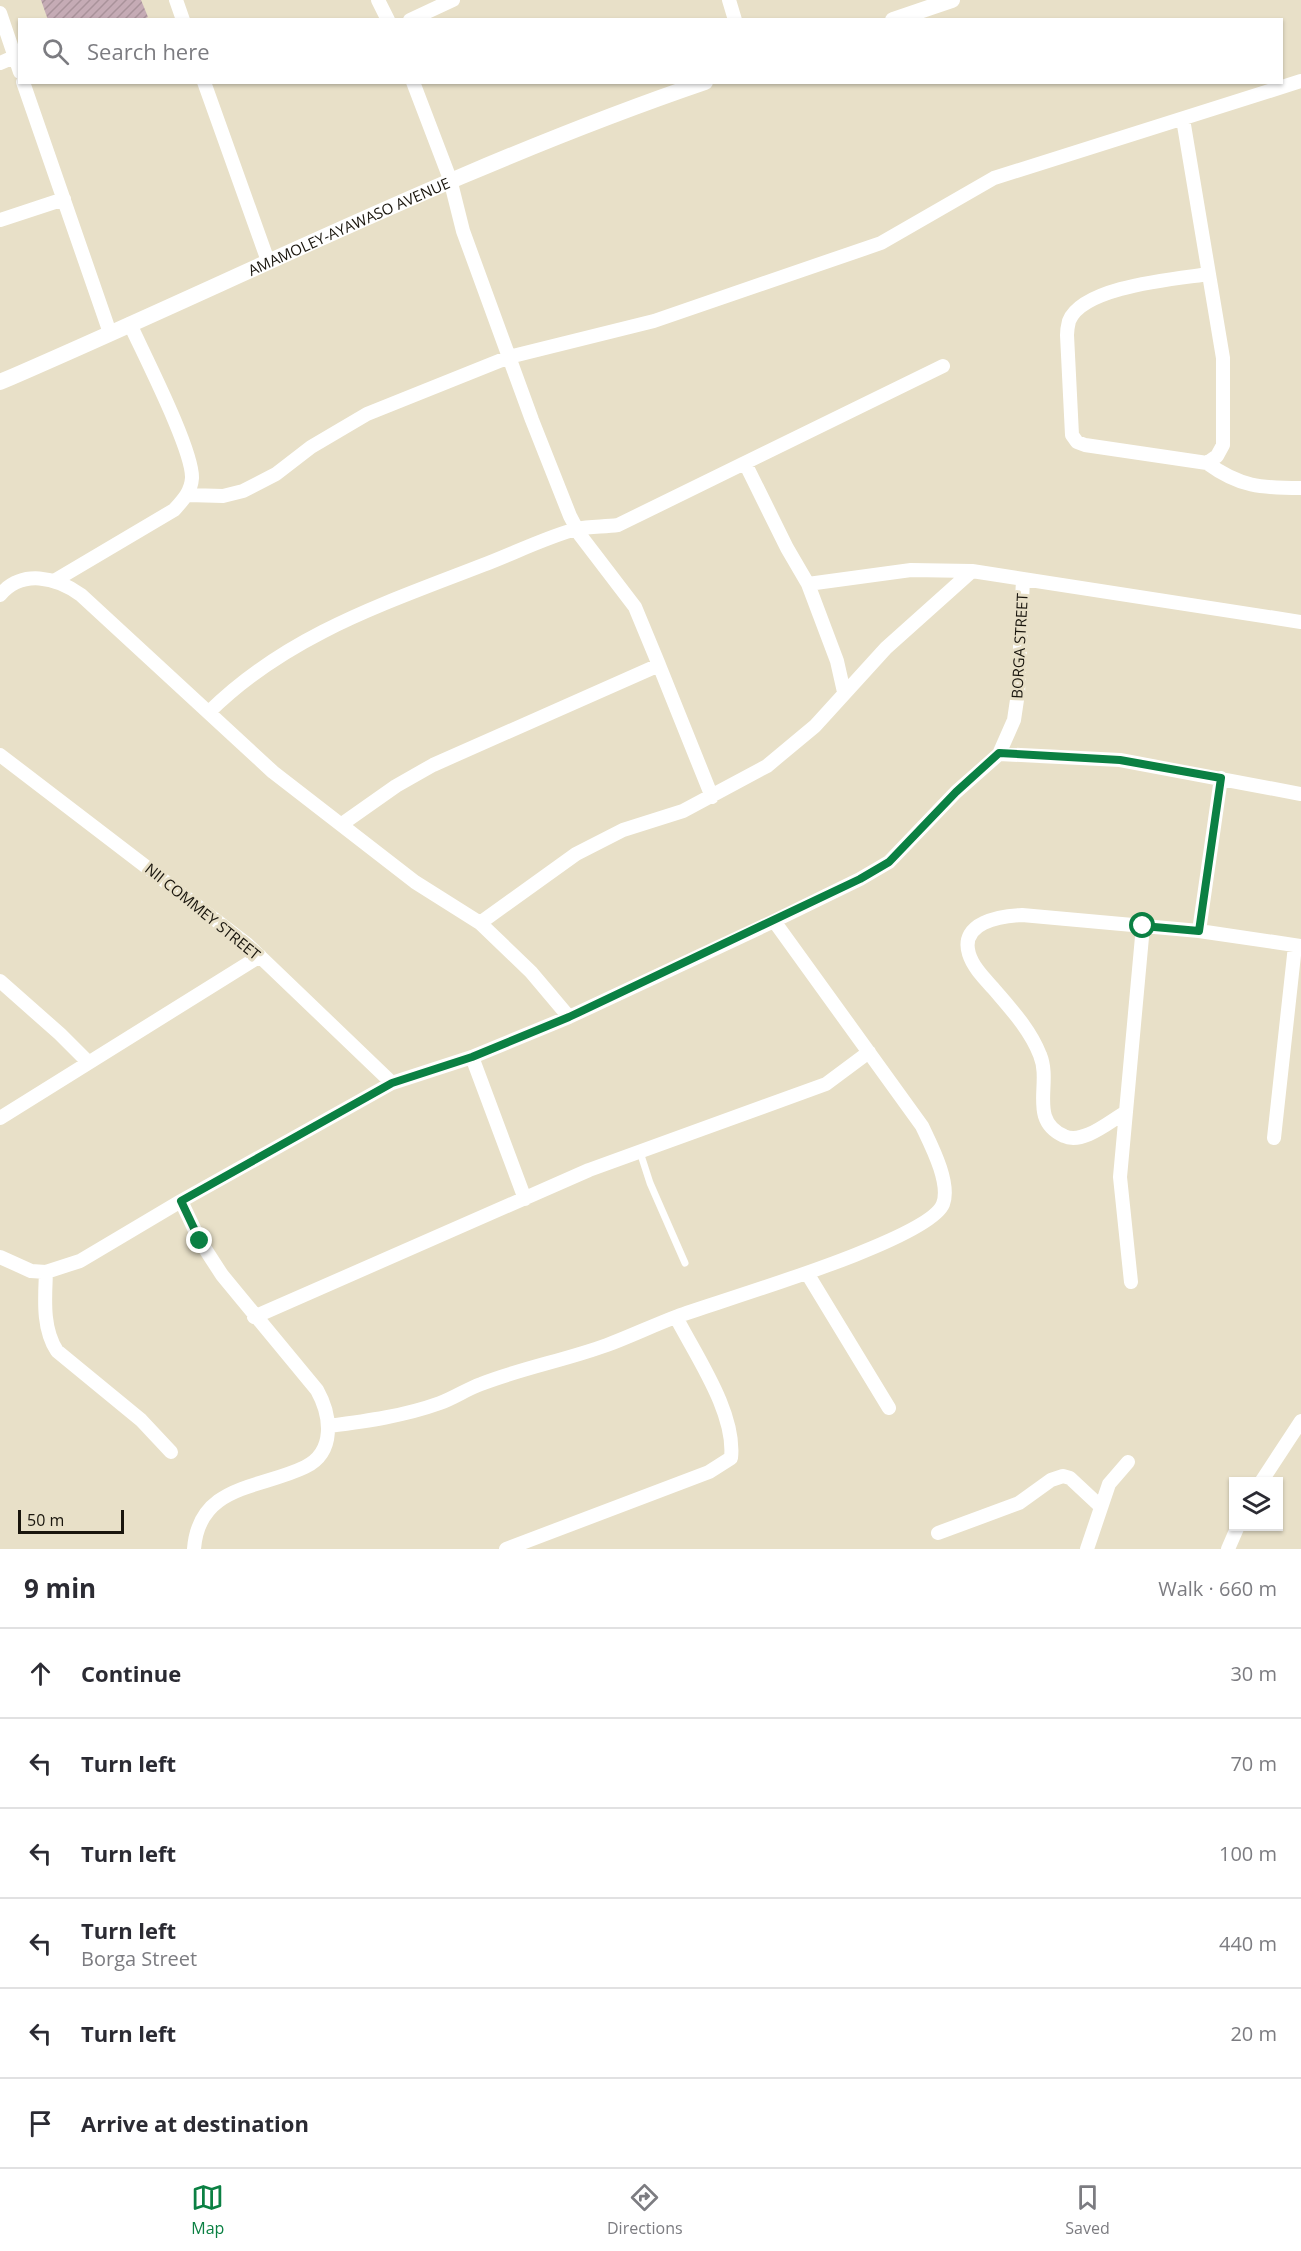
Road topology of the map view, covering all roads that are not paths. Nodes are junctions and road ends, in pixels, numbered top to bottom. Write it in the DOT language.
graph roads {
  1 [pos="177,0"];
  2 [pos="378,0"];
  3 [pos="453,0"];
  4 [pos="729,0"];
  5 [pos="952,0"];
  6 [pos="0,13"];
  7 [pos="182,18"];
  8 [pos="387,18"];
  9 [pos="414,18"];
  10 [pos="734,18"];
  11 [pos="899,18"];
  12 [pos="14,57"];
  13 [pos="0,63"];
  14 [pos="18,67"];
  15 [pos="1301,81"];
  16 [pos="24,84"];
  17 [pos="205,84"];
  18 [pos="414,84"];
  19 [pos="699,84"];
  20 [pos="1183,119"];
  21 [pos="450,179"];
  22 [pos="64,199"];
  23 [pos="0,220"];
  24 [pos="268,261"];
  25 [pos="1209,274"];
  26 [pos="130,324"];
  27 [pos="110,333"];
  28 [pos="509,357"];
  29 [pos="943,366"];
  30 [pos="0,382"];
  31 [pos="745,463"];
  32 [pos="1207,463"];
  33 [pos="1301,488"];
  34 [pos="188,495"];
  35 [pos="577,529"];
  36 [pos="972,571"];
  37 [pos="1023,579"];
  38 [pos="54,581"];
  39 [pos="808,584"];
  40 [pos="0,595"];
  41 [pos="1301,622"];
  42 [pos="659,665"];
  43 [pos="844,692"];
  44 [pos="209,712"];
  45 [pos="999,753"];
  46 [pos="0,755"];
  47 [pos="1221,778"];
  48 [pos="1301,794"];
  49 [pos="712,797"];
  50 [pos="342,824"];
  51 [pos="774,921"];
  52 [pos="480,923"];
  53 [pos="1143,926"];
  54 [pos="1199,931"];
  55 [pos="1298,946"];
  56 [pos="260,956"];
  57 [pos="0,981"];
  58 [pos="569,1017"];
  59 [pos="869,1052"];
  60 [pos="472,1057"];
  61 [pos="88,1062"];
  62 [pos="392,1083"];
  63 [pos="1126,1112"];
  64 [pos="0,1118"];
  65 [pos="1274,1138"];
  66 [pos="640,1152"];
  67 [pos="525,1199"];
  68 [pos="181,1201"];
  69 [pos="0,1257"];
  70 [pos="685,1263"];
  71 [pos="46,1272"];
  72 [pos="807,1273"];
  73 [pos="1131,1282"];
  74 [pos="254,1317"];
  75 [pos="676,1317"];
  76 [pos="889,1408"];
  77 [pos="1301,1421"];
  78 [pos="329,1426"];
  79 [pos="171,1452"];
  80 [pos="1128,1462"];
  81 [pos="1264,1477"];
  82 [pos="1100,1506"];
  83 [pos="1236,1531"];
  84 [pos="938,1533"];
  85 [pos="194,1549"];
  86 [pos="506,1549"];
  87 [pos="1087,1549"];
  88 [pos="1228,1549"];
  1 -- 7 [label="street"];
  2 -- 8 [label="street"];
  3 -- 9 [label="street"];
  4 -- 10 [label="street"];
  5 -- 11 [label="street"];
  6 -- 12 [label="street"];
  12 -- 13 [label="street"];
  12 -- 14 [label="street"];
  15 -- 20 [label="street"];
  16 -- 22 [label="street"];
  17 -- 24 [label="street"];
  18 -- 21 [label="street"];
  19 -- 21 [label="street, AMAMOLEY-AYAWASO AVENUE"];
  20 -- 25 [label="street"];
  20 -- 28 [label="street"];
  21 -- 24 [label="street, AMAMOLEY-AYAWASO AVENUE"];
  21 -- 28 [label="street"];
  22 -- 23 [label="street"];
  22 -- 27 [label="street"];
  24 -- 26 [label="street, AMAMOLEY-AYAWASO AVENUE"];
  25 -- 32 [label="street"];
  25 -- 32 [label="street"];
  26 -- 27 [label="street, AMAMOLEY-AYAWASO AVENUE"];
  26 -- 34 [label="street"];
  27 -- 30 [label="street, AMAMOLEY-AYAWASO AVENUE"];
  28 -- 34 [label="street"];
  28 -- 35 [label="street"];
  29 -- 31 [label="street"];
  31 -- 35 [label="street"];
  31 -- 39 [label="street"];
  32 -- 33 [label="street"];
  34 -- 38 [label="street"];
  35 -- 42 [label="street"];
  35 -- 44 [label="street"];
  36 -- 37 [label="street"];
  36 -- 39 [label="street"];
  36 -- 43 [label="street"];
  37 -- 41 [label="street"];
  37 -- 45 [label="street, BORGA STREET"];
  38 -- 40 [label="street"];
  38 -- 44 [label="street"];
  39 -- 43 [label="street"];
  42 -- 49 [label="street"];
  42 -- 50 [label="street"];
  43 -- 49 [label="street"];
  44 -- 50 [label="street"];
  45 -- 47 [label="street"];
  45 -- 51 [label="street, BORGA STREET"];
  46 -- 56 [label="street, NII COMMEY STREET"];
  47 -- 48 [label="street"];
  47 -- 54 [label="street"];
  49 -- 52 [label="street"];
  50 -- 52 [label="street"];
  51 -- 58 [label="street, BORGA STREET"];
  51 -- 59 [label="street"];
  52 -- 58 [label="street"];
  53 -- 54 [label="street"];
  53 -- 63 [label="street"];
  53 -- 63 [label="street"];
  54 -- 55 [label="street"];
  55 -- 65 [label="street"];
  56 -- 61 [label="street"];
  56 -- 62 [label="street, NII COMMEY STREET"];
  57 -- 61 [label="street"];
  58 -- 60 [label="street, BORGA STREET"];
  59 -- 66 [label="street"];
  59 -- 72 [label="street"];
  60 -- 62 [label="street, BORGA STREET"];
  60 -- 67 [label="street"];
  61 -- 64 [label="street"];
  62 -- 68 [label="street, BORGA STREET"];
  63 -- 73 [label="street"];
  66 -- 67 [label="street"];
  66 -- 70 [label="lane"];
  67 -- 74 [label="street"];
  68 -- 71 [label="street, BORGA STREET"];
  68 -- 74 [label="street"];
  69 -- 71 [label="street"];
  71 -- 79 [label="street"];
  72 -- 75 [label="street"];
  72 -- 76 [label="street"];
  74 -- 78 [label="street"];
  75 -- 78 [label="street"];
  75 -- 86 [label="street"];
  77 -- 81 [label="street"];
  78 -- 85 [label="street"];
  80 -- 82 [label="street"];
  82 -- 84 [label="street"];
  82 -- 87 [label="street"];
  83 -- 88 [label="street"];
}
